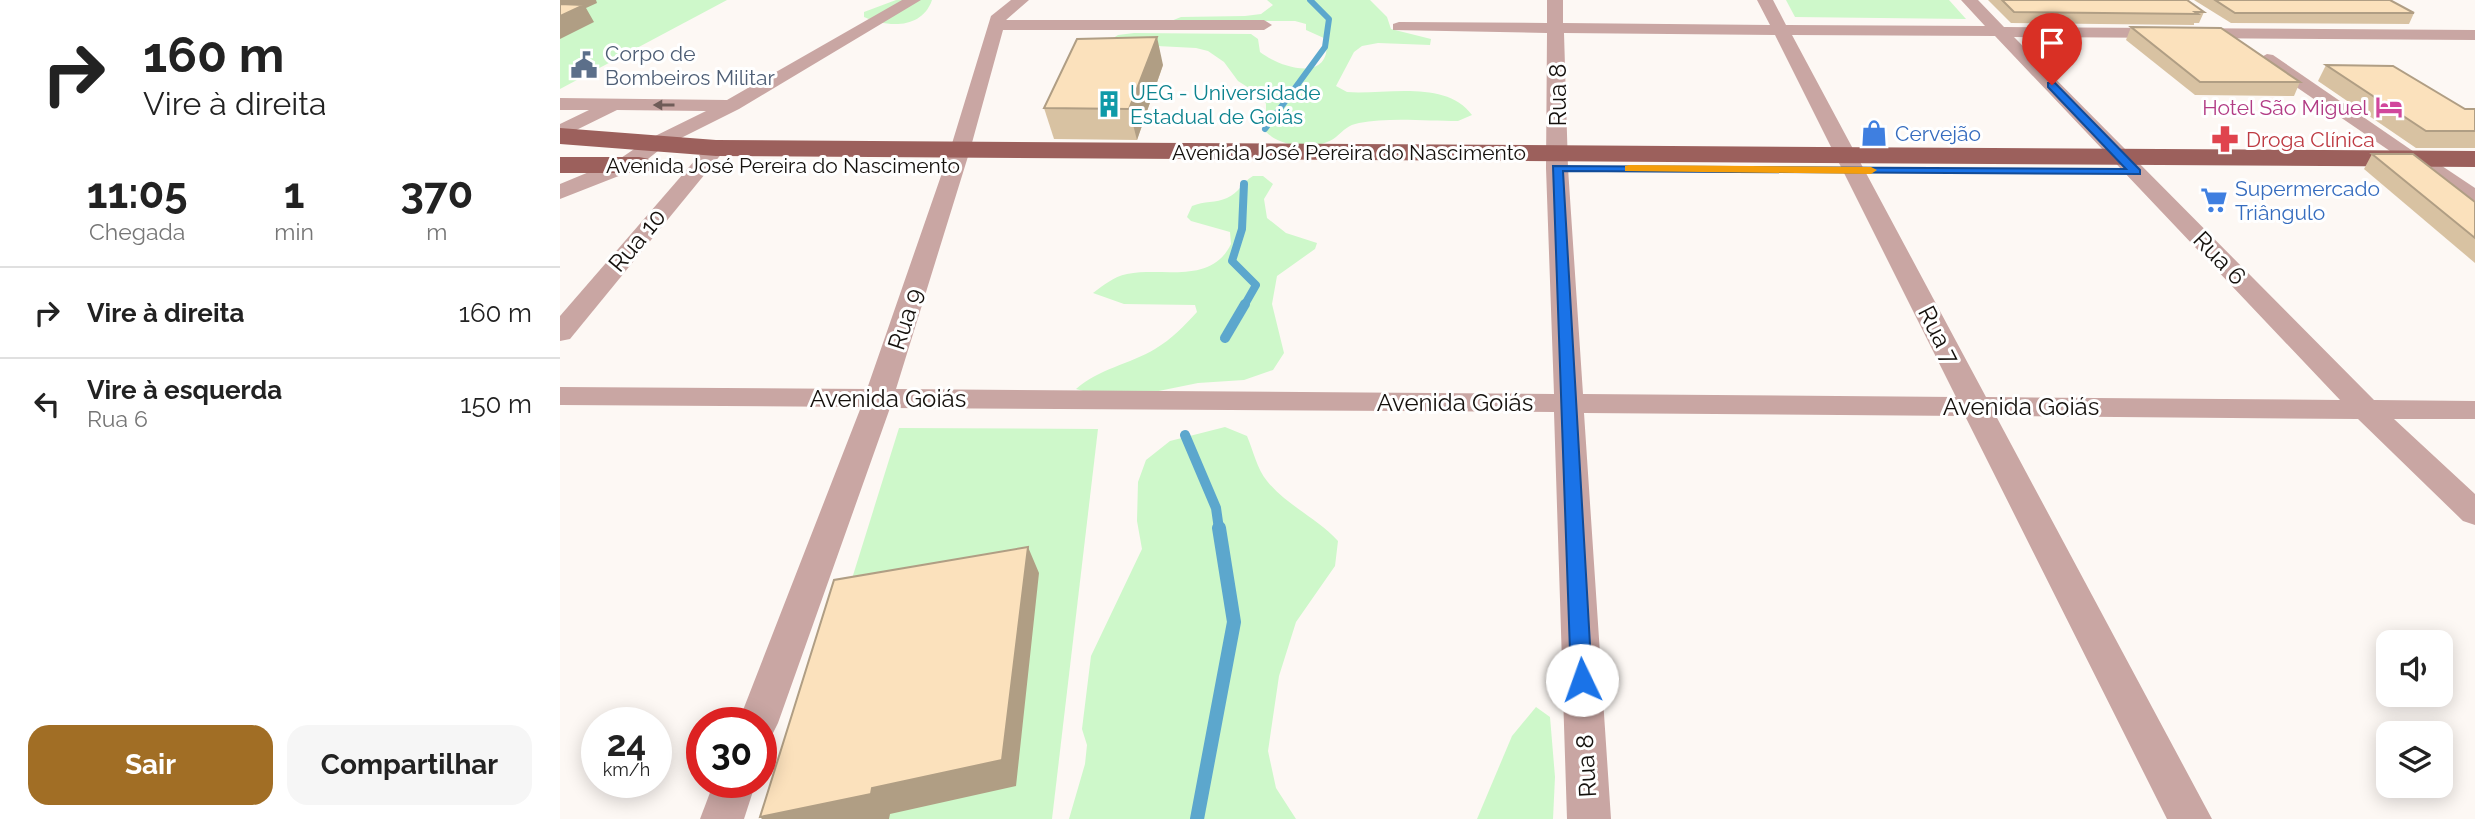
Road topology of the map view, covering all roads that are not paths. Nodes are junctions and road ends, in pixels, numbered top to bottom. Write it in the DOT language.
graph roads {
  1 [pos="913,0"];
  2 [pos="1021,0"];
  3 [pos="1555,0"];
  4 [pos="1765,0"];
  5 [pos="1969,0"];
  6 [pos="2199,13"];
  7 [pos="2422,18"];
  8 [pos="996,25"];
  9 [pos="1264,25"];
  10 [pos="1399,27"];
  11 [pos="1556,28"];
  12 [pos="1780,30"];
  13 [pos="2000,32"];
  14 [pos="2229,33"];
  15 [pos="2455,35"];
  16 [pos="2475,36"];
  17 [pos="2475,46"];
  18 [pos="560,104"];
  19 [pos="616,104"];
  20 [pos="732,105"];
  21 [pos="560,134"];
  22 [pos="656,144"];
  23 [pos="709,155"];
  24 [pos="957,158"];
  25 [pos="2475,159"];
  26 [pos="1557,161"];
  27 [pos="1849,163"];
  28 [pos="2129,164"];
  29 [pos="560,165"];
  30 [pos="626,165"];
  31 [pos="2424,166"];
  32 [pos="2475,174"];
  33 [pos="560,192"];
  34 [pos="2475,200"];
  35 [pos="560,333"];
  36 [pos="560,396"];
  37 [pos="879,398"];
  38 [pos="1568,403"];
  39 [pos="1975,406"];
  40 [pos="2366,409"];
  41 [pos="2475,410"];
  42 [pos="2475,513"];
  43 [pos="764,707"];
  44 [pos="729,798"];
  45 [pos="722,819"];
  46 [pos="1589,819"];
  47 [pos="2190,819"];
  1 -- 20 [label="street"];
  2 -- 8 [label="street, Rua 9"];
  3 -- 11 [label="street, Rua 8"];
  4 -- 12 [label="street, Rua 7"];
  5 -- 13 [label="street, Rua 6"];
  6 -- 14 [label="street"];
  7 -- 15 [label="street"];
  8 -- 9 [label="street"];
  8 -- 24 [label="street, Rua 9"];
  10 -- 11 [label="street"];
  11 -- 12 [label="street"];
  11 -- 26 [label="street, Rua 8"];
  12 -- 13 [label="street"];
  12 -- 27 [label="street, Rua 7"];
  13 -- 14 [label="street"];
  13 -- 28 [label="street, Rua 6"];
  14 -- 15 [label="street"];
  14 -- 31 [label="street"];
  15 -- 16 [label="street"];
  15 -- 17 [label="street"];
  18 -- 19 [label="street"];
  20 -- 19 [label="street, one-way"];
  19 -- 21 [label="street"];
  20 -- 22 [label="street"];
  21 -- 22 [label="main road, Avenida José Pereira do Nascimento"];
  22 -- 23 [label="main road, Avenida José Pereira do Nascimento"];
  22 -- 30 [label="street"];
  23 -- 24 [label="main road, Avenida José Pereira do Nascimento"];
  23 -- 30 [label="main road, Avenida José Pereira do Nascimento"];
  23 -- 35 [label="street, Rua 10"];
  24 -- 26 [label="main road, Avenida José Pereira do Nascimento"];
  24 -- 37 [label="street, Rua 9"];
  25 -- 31 [label="main road, Avenida José Pereira do Nascimento"];
  26 -- 27 [label="main road, Avenida José Pereira do Nascimento"];
  26 -- 38 [label="street, Rua 8"];
  27 -- 28 [label="main road, Avenida José Pereira do Nascimento"];
  27 -- 39 [label="street, Rua 7"];
  28 -- 31 [label="main road, Avenida José Pereira do Nascimento"];
  28 -- 40 [label="street, Rua 6"];
  29 -- 30 [label="main road, Avenida José Pereira do Nascimento"];
  30 -- 33 [label="street"];
  31 -- 32 [label="main road, Avenida José Pereira do Nascimento"];
  31 -- 34 [label="street"];
  36 -- 37 [label="street, Avenida Goiás"];
  37 -- 38 [label="street, Avenida Goiás"];
  37 -- 43 [label="street, Rua 9"];
  38 -- 39 [label="street, Avenida Goiás"];
  38 -- 46 [label="street, Rua 8"];
  39 -- 40 [label="street, Avenida Goiás"];
  39 -- 47 [label="street, Rua 7"];
  40 -- 41 [label="street, Avenida Goiás"];
  40 -- 42 [label="street, Rua 6"];
  44 -- 45 [label="street"];
}
